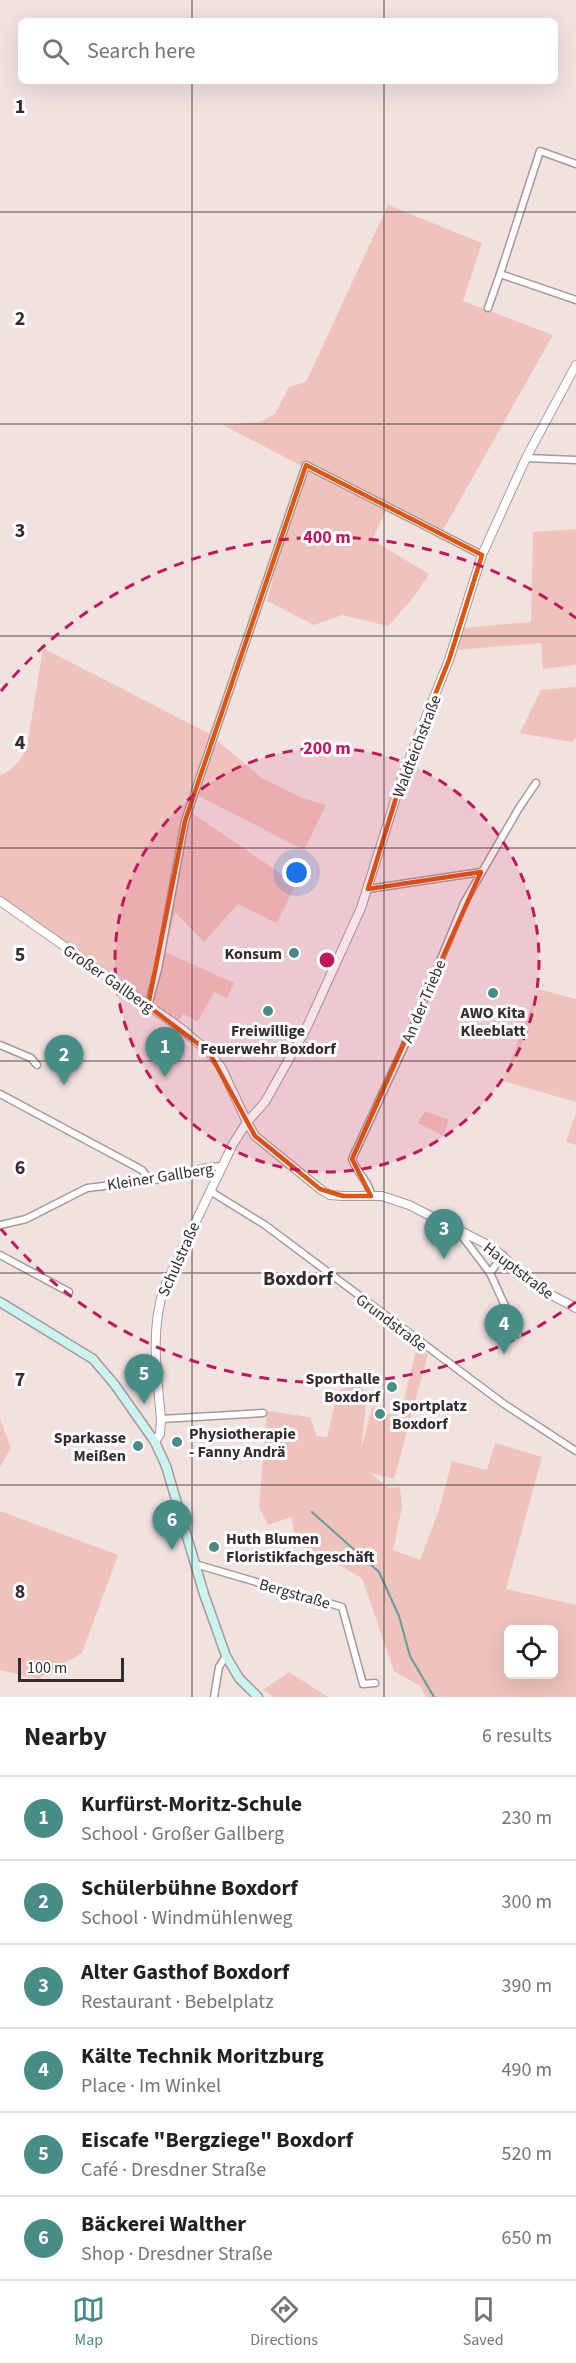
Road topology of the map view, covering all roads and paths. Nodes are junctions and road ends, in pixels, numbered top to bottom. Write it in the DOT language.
graph roads {
  1 [pos="576,164"];
  2 [pos="500,273"];
  3 [pos="576,300"];
  4 [pos="488,308"];
  5 [pos="576,365"];
  6 [pos="526,458"];
  7 [pos="576,460"];
  8 [pos="482,555"];
  9 [pos="536,783"];
  10 [pos="480,874"];
  11 [pos="368,889"];
  12 [pos="0,901"];
  13 [pos="148,1006"];
  14 [pos="0,1045"];
  15 [pos="37,1065"];
  16 [pos="0,1094"];
  17 [pos="247,1122"];
  18 [pos="221,1166"];
  19 [pos="150,1181"];
  20 [pos="210,1191"];
  21 [pos="371,1196"];
  22 [pos="0,1225"];
  23 [pos="457,1229"];
  24 [pos="0,1255"];
  25 [pos="503,1255"];
  26 [pos="490,1273"];
  27 [pos="69,1292"];
  28 [pos="0,1302"];
  29 [pos="576,1308"];
  30 [pos="518,1334"];
  31 [pos="263,1413"];
  32 [pos="161,1419"];
  33 [pos="156,1442"];
  34 [pos="576,1451"];
  35 [pos="195,1564"];
  36 [pos="226,1656"];
  37 [pos="375,1683"];
  38 [pos="214,1697"];
  39 [pos="258,1697"];
  1 -- 2 [label="street"];
  2 -- 3 [label="street"];
  2 -- 4 [label="street"];
  5 -- 6 [label="street, Waldteichstraße"];
  6 -- 7 [label="street"];
  6 -- 8 [label="street, Waldteichstraße"];
  8 -- 11 [label="street, Waldteichstraße"];
  8 -- 13 [label="street"];
  9 -- 10 [label="street, An der Triebe"];
  10 -- 11 [label="street"];
  10 -- 21 [label="street, An der Triebe"];
  11 -- 17 [label="street, Waldteichstraße"];
  12 -- 13 [label="street, Großer Gallberg"];
  13 -- 17 [label="street, Großer Gallberg"];
  14 -- 15 [label="street"];
  16 -- 19 [label="street"];
  17 -- 18 [label="street, Schulstraße"];
  17 -- 21 [label="street, Hauptstraße"];
  18 -- 19 [label="street, Kleiner Gallberg"];
  18 -- 20 [label="street, Schulstraße"];
  19 -- 22 [label="street, Kleiner Gallberg"];
  20 -- 32 [label="street, Schulstraße"];
  20 -- 34 [label="street, Grundstraße"];
  21 -- 23 [label="street, Hauptstraße"];
  23 -- 25 [label="street, Hauptstraße"];
  23 -- 26 [label="street"];
  24 -- 27 [label="street"];
  25 -- 26 [label="street"];
  25 -- 29 [label="street, Hauptstraße"];
  26 -- 30 [label="street"];
  28 -- 33 [label="main road"];
  31 -- 32 [label="street"];
  32 -- 33 [label="street, Schulstraße"];
  33 -- 35 [label="main road"];
  35 -- 36 [label="main road"];
  35 -- 37 [label="street, Bergstraße"];
  36 -- 38 [label="street"];
  36 -- 39 [label="main road"];
}
